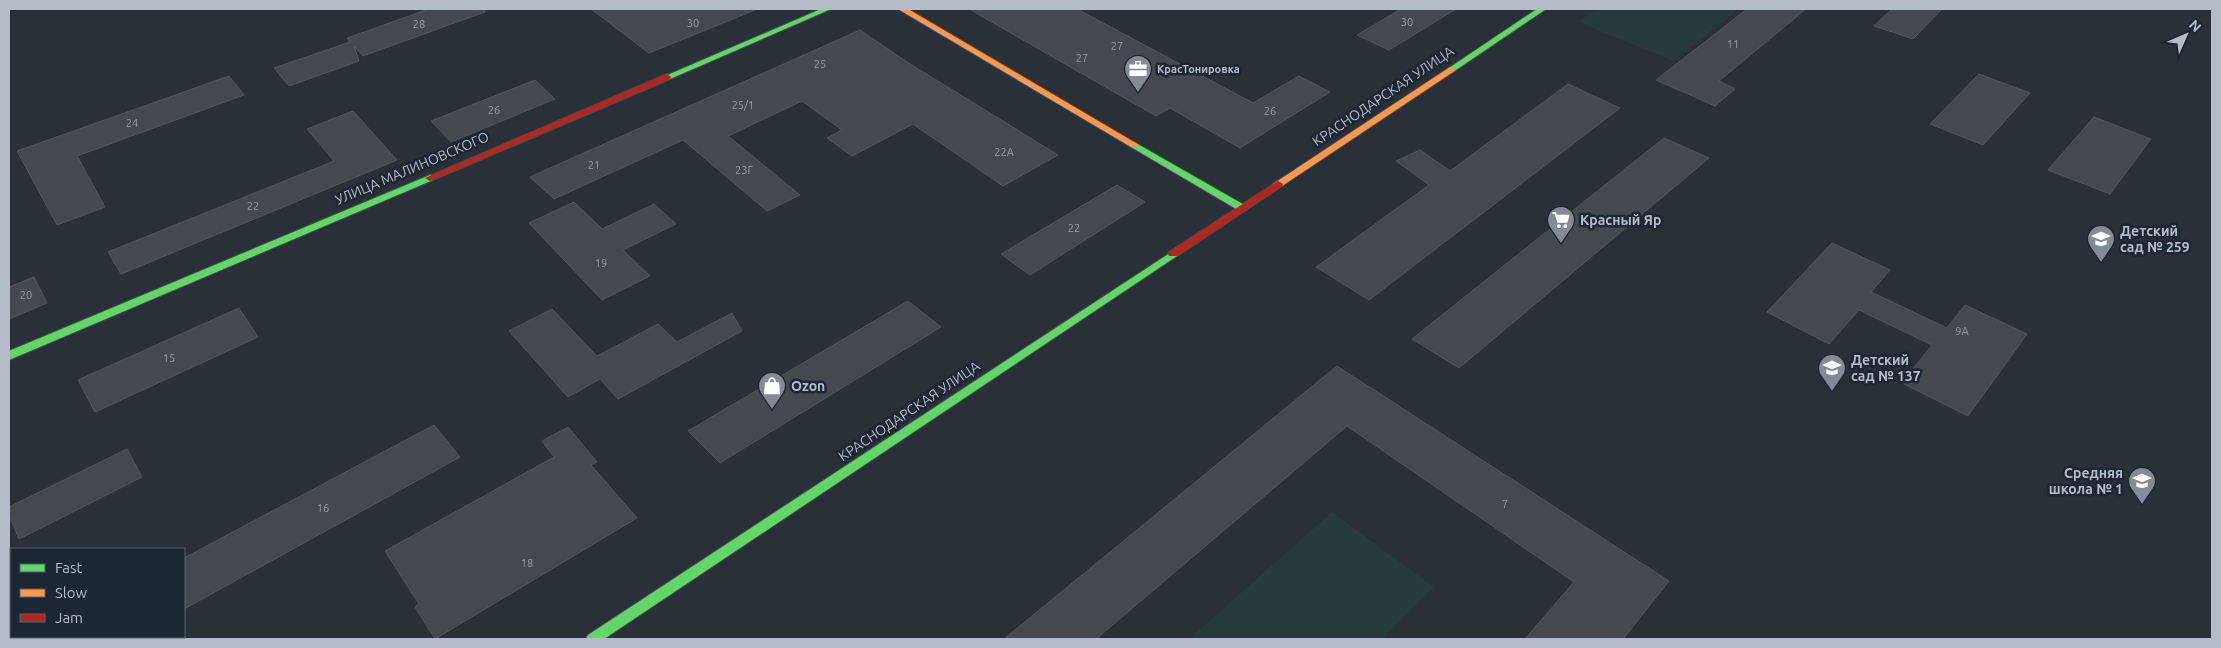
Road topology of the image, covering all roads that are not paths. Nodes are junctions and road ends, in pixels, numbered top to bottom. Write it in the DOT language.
graph roads {
  1 [pos="827,9"];
  2 [pos="902,9"];
  3 [pos="1542,9"];
  4 [pos="1242,208"];
  5 [pos="9,356"];
  6 [pos="593,639"];
  1 -- 5 [label="street, УЛИЦА МАЛИНОВСКОГО"];
  2 -- 4 [label="street"];
  3 -- 4 [label="street, КРАСНОДАРСКАЯ УЛИЦА"];
  4 -- 6 [label="street, КРАСНОДАРСКАЯ УЛИЦА"];
}
